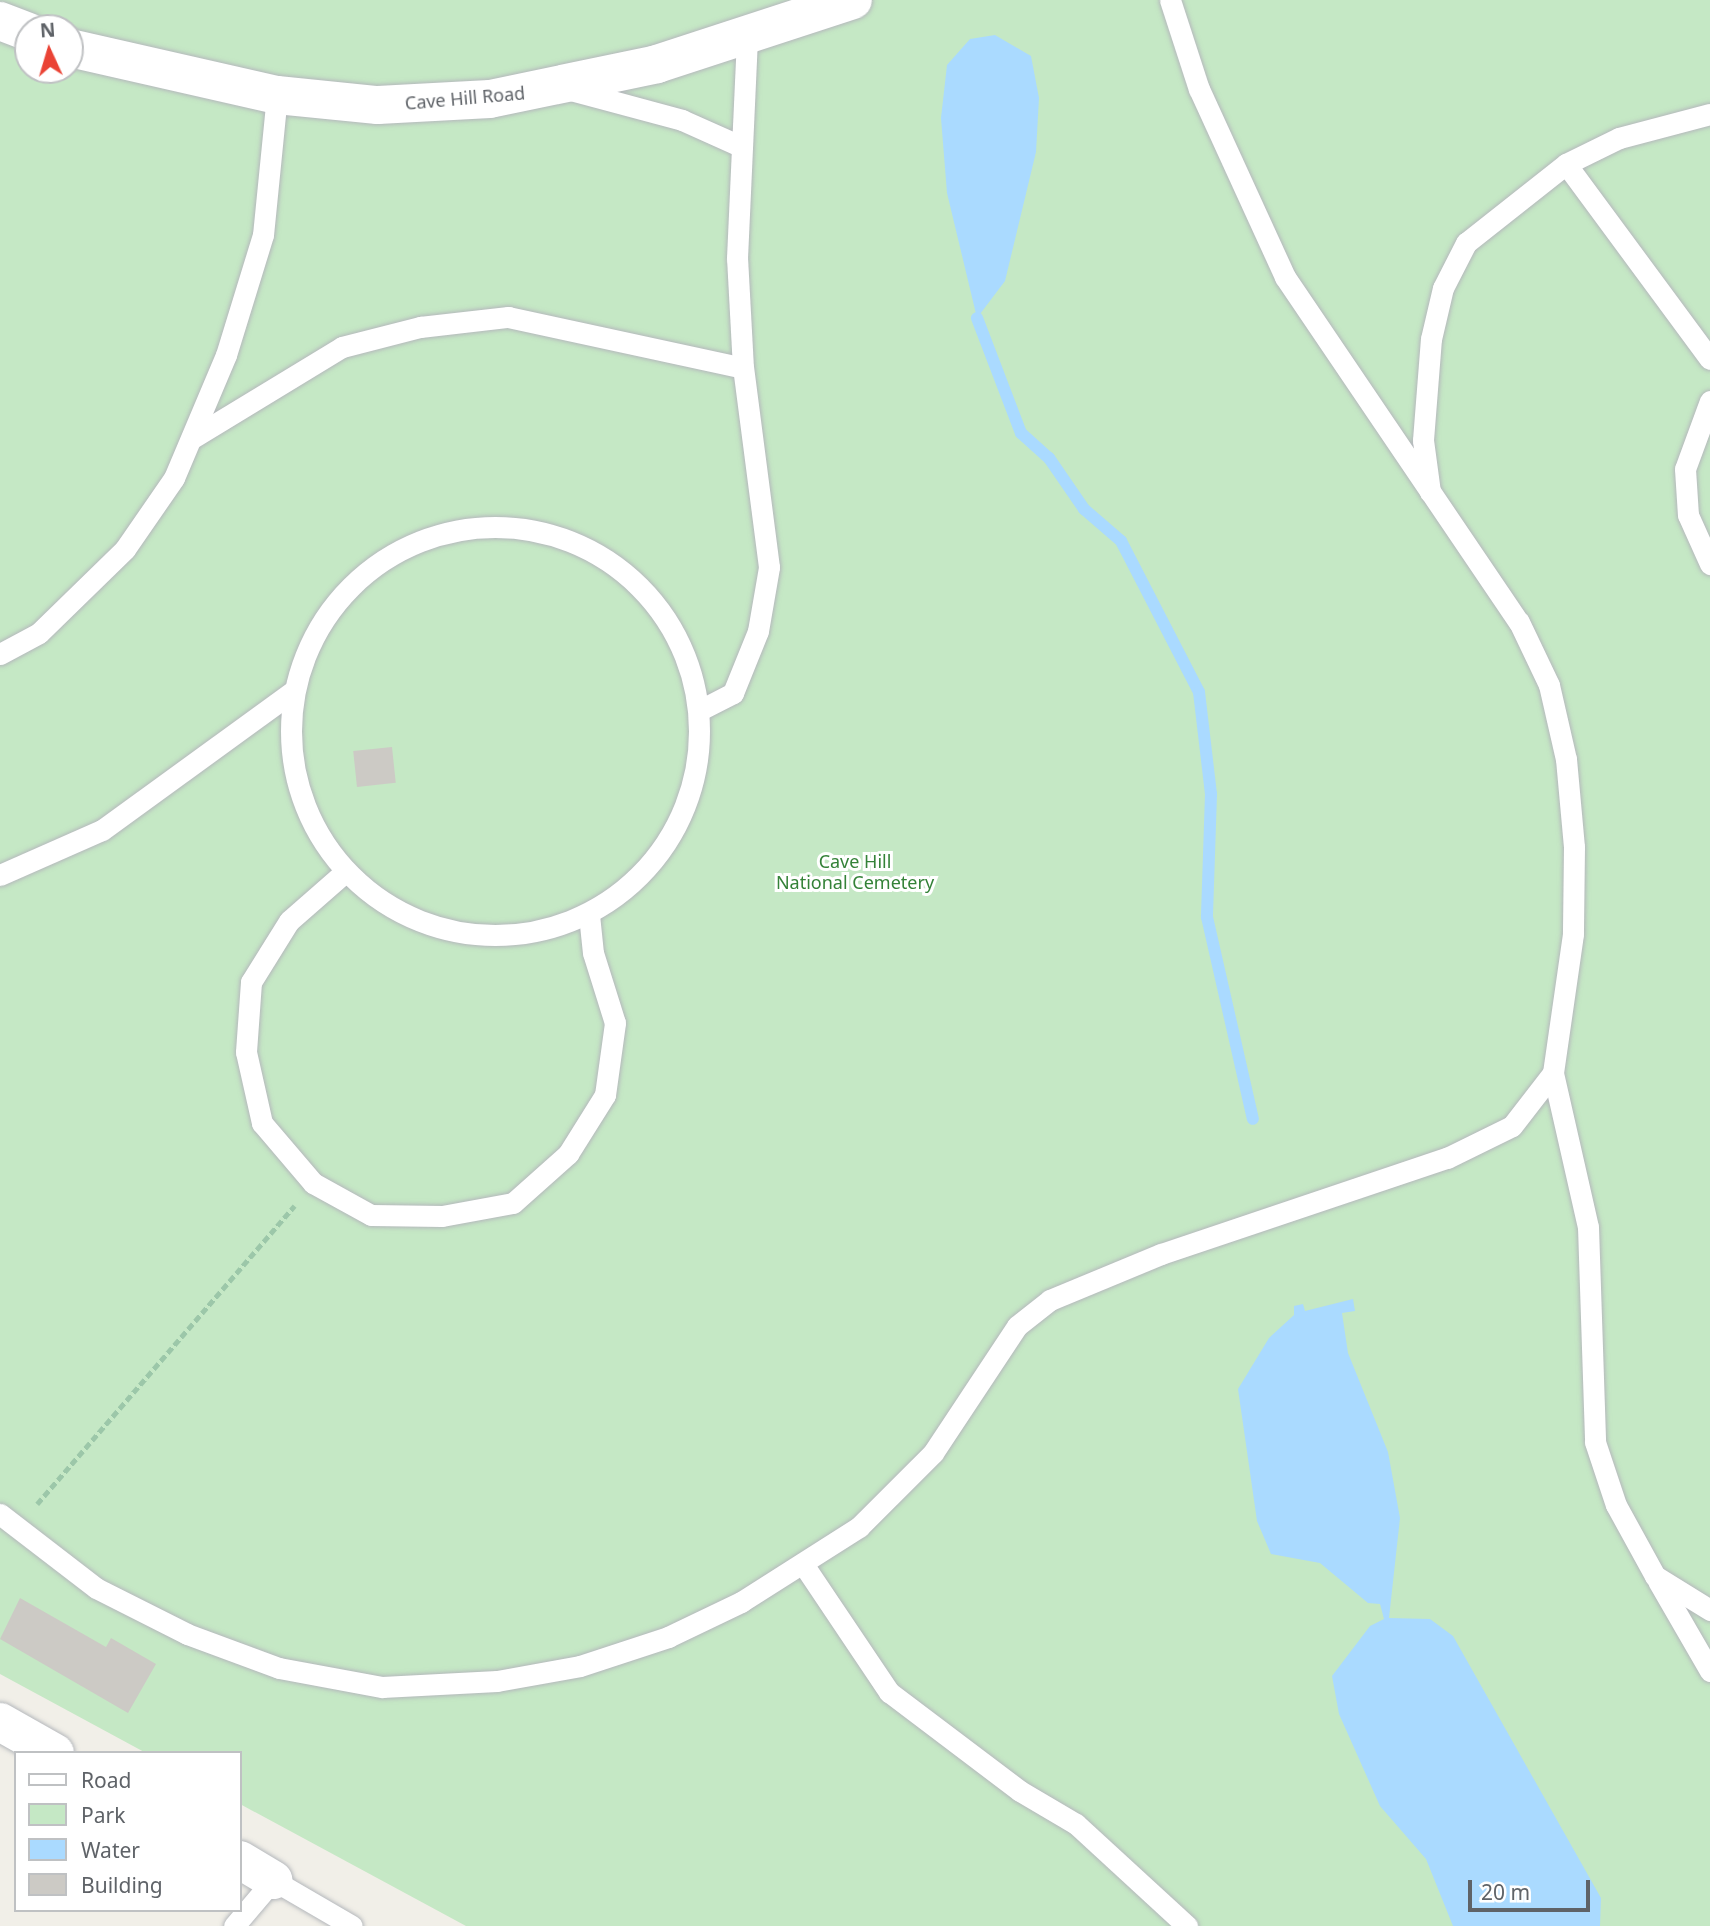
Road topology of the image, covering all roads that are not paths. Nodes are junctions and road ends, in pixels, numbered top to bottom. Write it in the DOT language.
graph roads {
  1 [pos="853,0"];
  2 [pos="1170,0"];
  3 [pos="747,38"];
  4 [pos="84,51"];
  5 [pos="562,88"];
  6 [pos="277,95"];
  7 [pos="1710,114"];
  8 [pos="738,145"];
  9 [pos="1566,164"];
  10 [pos="1710,359"];
  11 [pos="743,368"];
  12 [pos="1710,401"];
  13 [pos="194,437"];
  14 [pos="1430,494"];
  15 [pos="1710,564"];
  16 [pos="0,654"];
  17 [pos="292,692"];
  18 [pos="700,710"];
  19 [pos="345,872"];
  20 [pos="0,875"];
  21 [pos="589,915"];
  22 [pos="1553,1073"];
  23 [pos="6,1520"];
  24 [pos="805,1567"];
  25 [pos="1655,1576"];
  26 [pos="1710,1610"];
  27 [pos="1710,1671"];
  28 [pos="0,1722"];
  29 [pos="51,1751"];
  30 [pos="242,1861"];
  31 [pos="273,1880"];
  32 [pos="347,1925"];
  33 [pos="234,1926"];
  34 [pos="1187,1926"];
  1 -- 3 [label="street, Cave Hill Road"];
  2 -- 14 [label="lane"];
  3 -- 5 [label="street, Cave Hill Road"];
  3 -- 8 [label="lane"];
  4 -- 6 [label="street, Cave Hill Road"];
  5 -- 6 [label="street, Cave Hill Road"];
  5 -- 8 [label="lane"];
  6 -- 13 [label="lane"];
  7 -- 9 [label="lane"];
  8 -- 11 [label="lane"];
  9 -- 10 [label="lane"];
  9 -- 14 [label="lane"];
  11 -- 13 [label="lane"];
  11 -- 18 [label="lane"];
  12 -- 15 [label="lane"];
  13 -- 16 [label="lane"];
  14 -- 22 [label="lane"];
  17 -- 18 [label="lane"];
  17 -- 19 [label="lane"];
  17 -- 20 [label="lane"];
  18 -- 21 [label="lane"];
  19 -- 21 [label="lane"];
  19 -- 21 [label="lane"];
  22 -- 24 [label="lane"];
  22 -- 25 [label="lane"];
  23 -- 24 [label="lane"];
  24 -- 34 [label="lane"];
  25 -- 26 [label="lane"];
  25 -- 27 [label="lane"];
  28 -- 29 [label="street"];
  30 -- 31 [label="street"];
  31 -- 32 [label="lane"];
  31 -- 33 [label="lane"];
}
